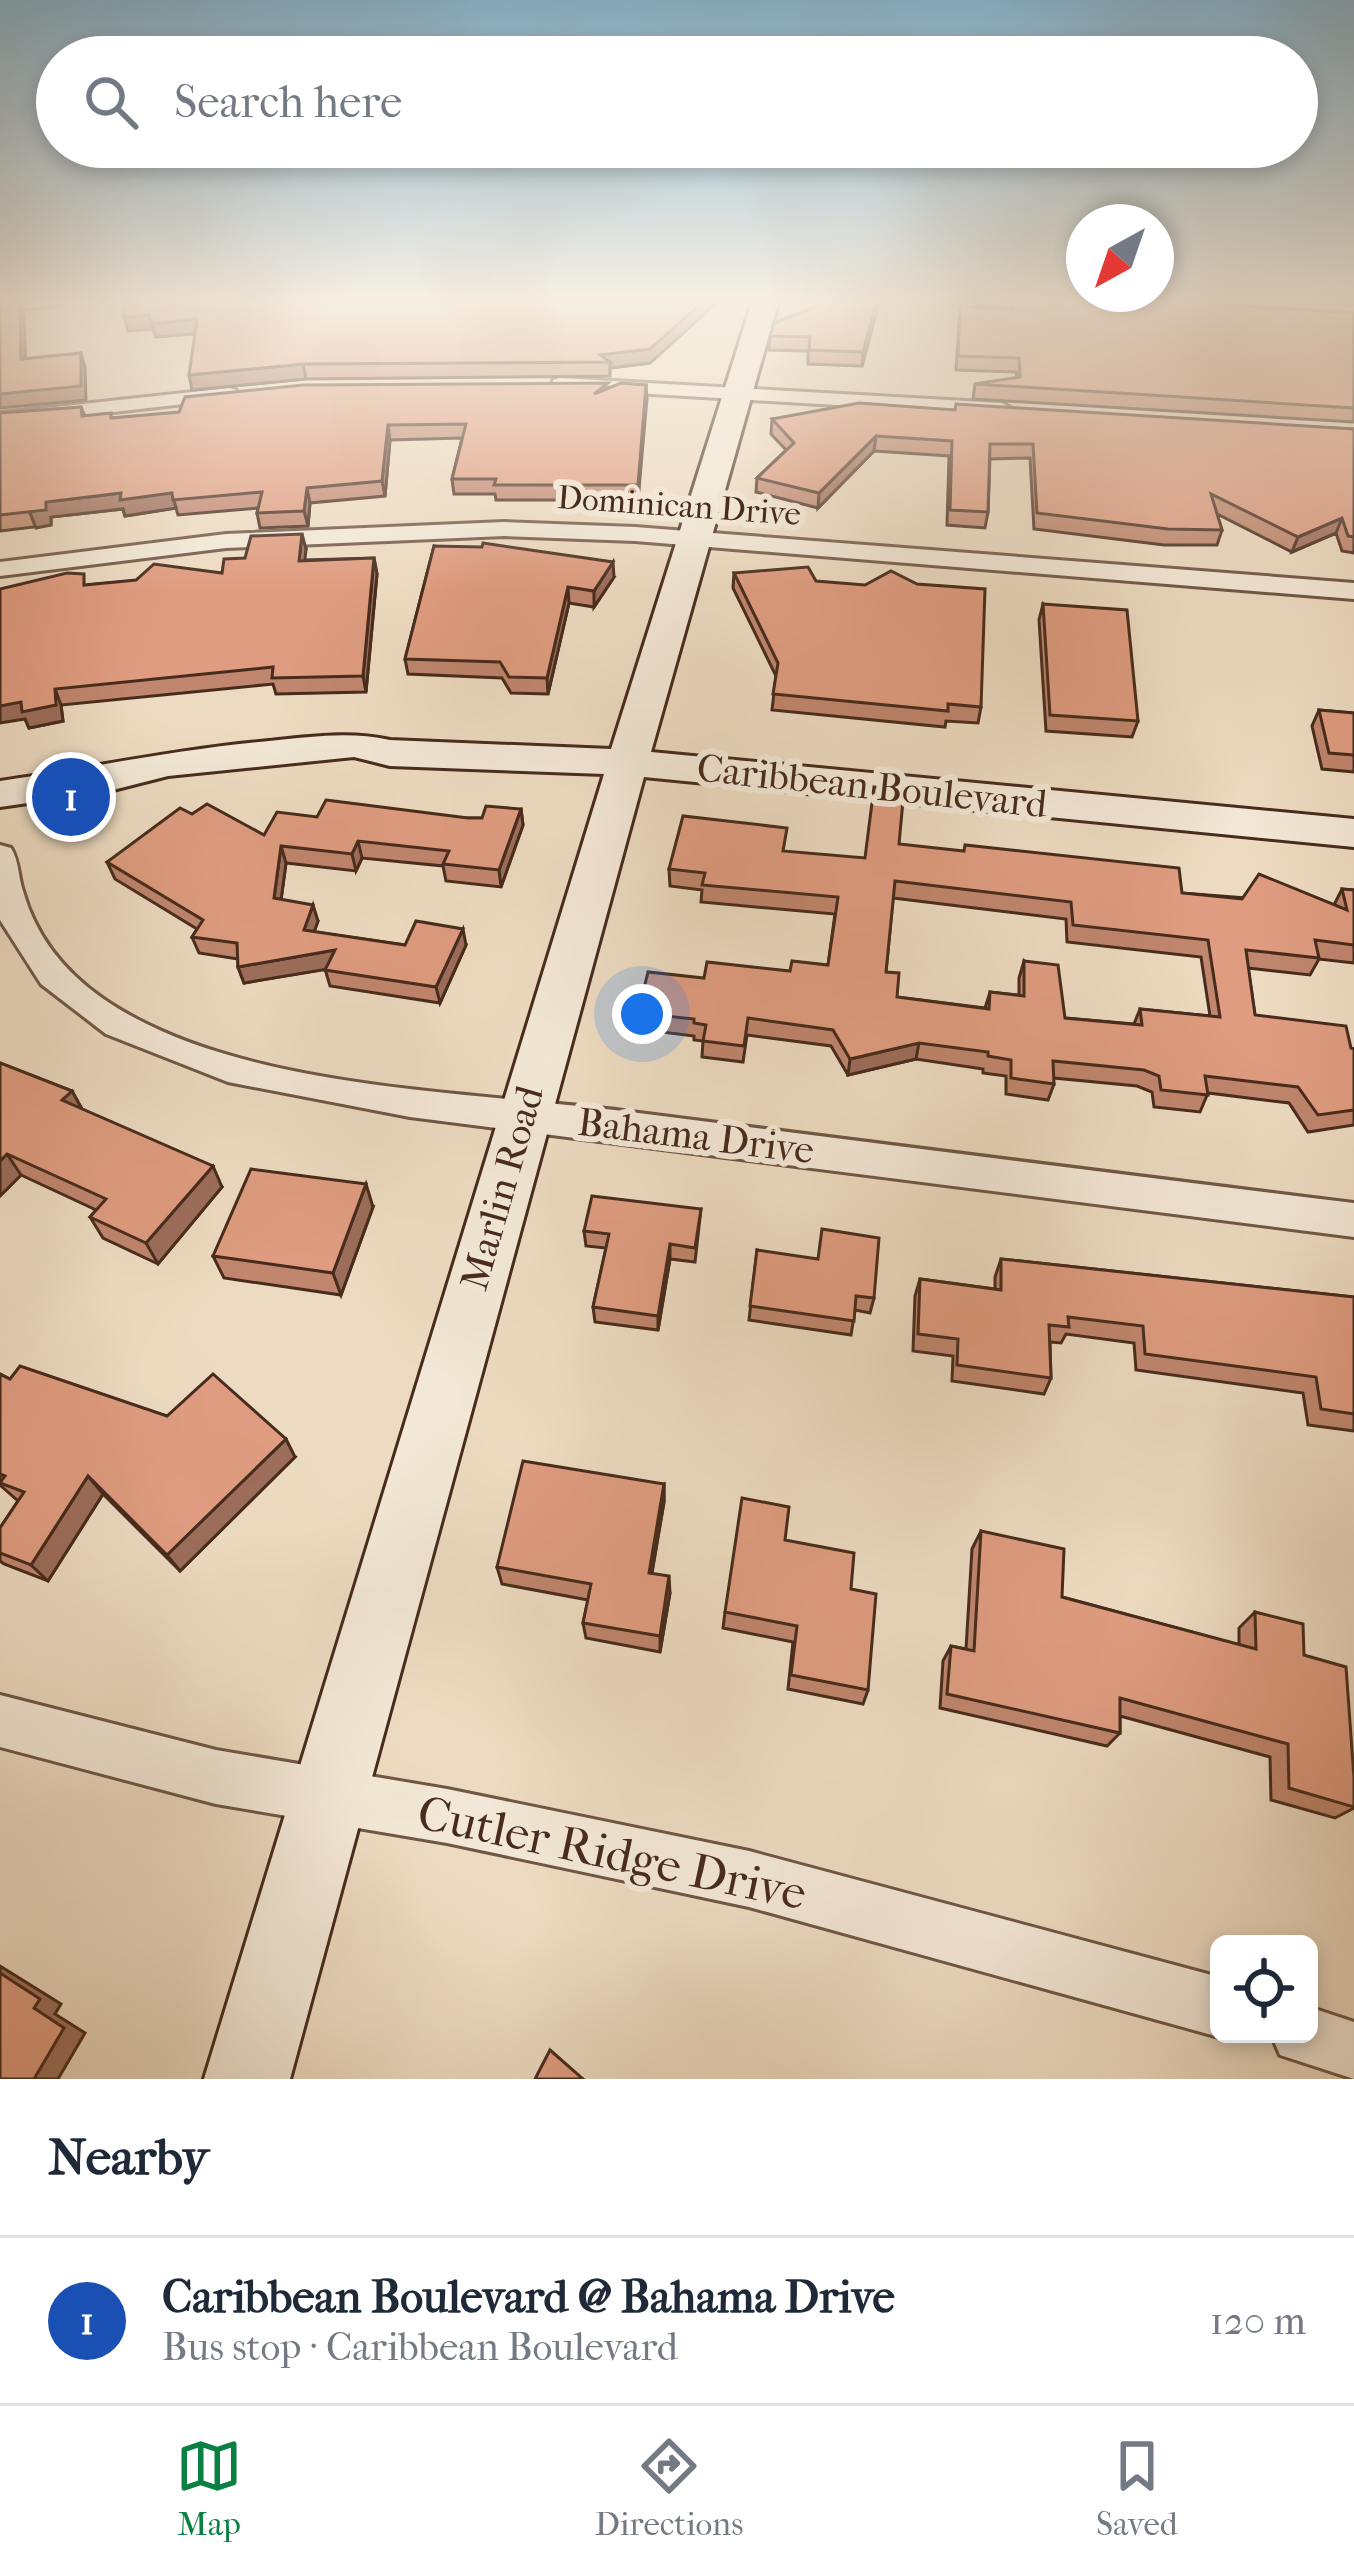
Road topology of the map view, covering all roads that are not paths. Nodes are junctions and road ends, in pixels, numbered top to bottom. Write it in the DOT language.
graph roads {
  1 [pos="218,396"];
  2 [pos="738,396"];
  3 [pos="799,396"];
  4 [pos="1036,412"];
  5 [pos="0,418"];
  6 [pos="692,539"];
  7 [pos="0,568"];
  8 [pos="1354,591"];
  9 [pos="628,763"];
  10 [pos="0,794"];
  11 [pos="1354,833"];
  12 [pos="0,855"];
  13 [pos="523,1114"];
  14 [pos="1354,1220"];
  15 [pos="0,1720"];
  16 [pos="332,1796"];
  17 [pos="1210,2005"];
  18 [pos="1318,2040"];
  19 [pos="1354,2052"];
  20 [pos="248,2079"];
  1 -- 5 [label="street"];
  2 -- 6 [label="street, Marlin Road"];
  3 -- 4 [label="street"];
  6 -- 7 [label="street, Dominican Drive"];
  6 -- 8 [label="street, Dominican Drive"];
  6 -- 9 [label="street, Marlin Road"];
  9 -- 10 [label="street, Caribbean Boulevard"];
  9 -- 11 [label="street, Caribbean Boulevard"];
  9 -- 13 [label="street, Marlin Road"];
  12 -- 13 [label="street, Bahama Drive"];
  13 -- 14 [label="street, Bahama Drive"];
  13 -- 16 [label="street, Marlin Road"];
  15 -- 16 [label="street, Cutler Ridge Drive"];
  16 -- 17 [label="street, Cutler Ridge Drive"];
  16 -- 20 [label="street, Marlin Road"];
  18 -- 19 [label="street"];
}
